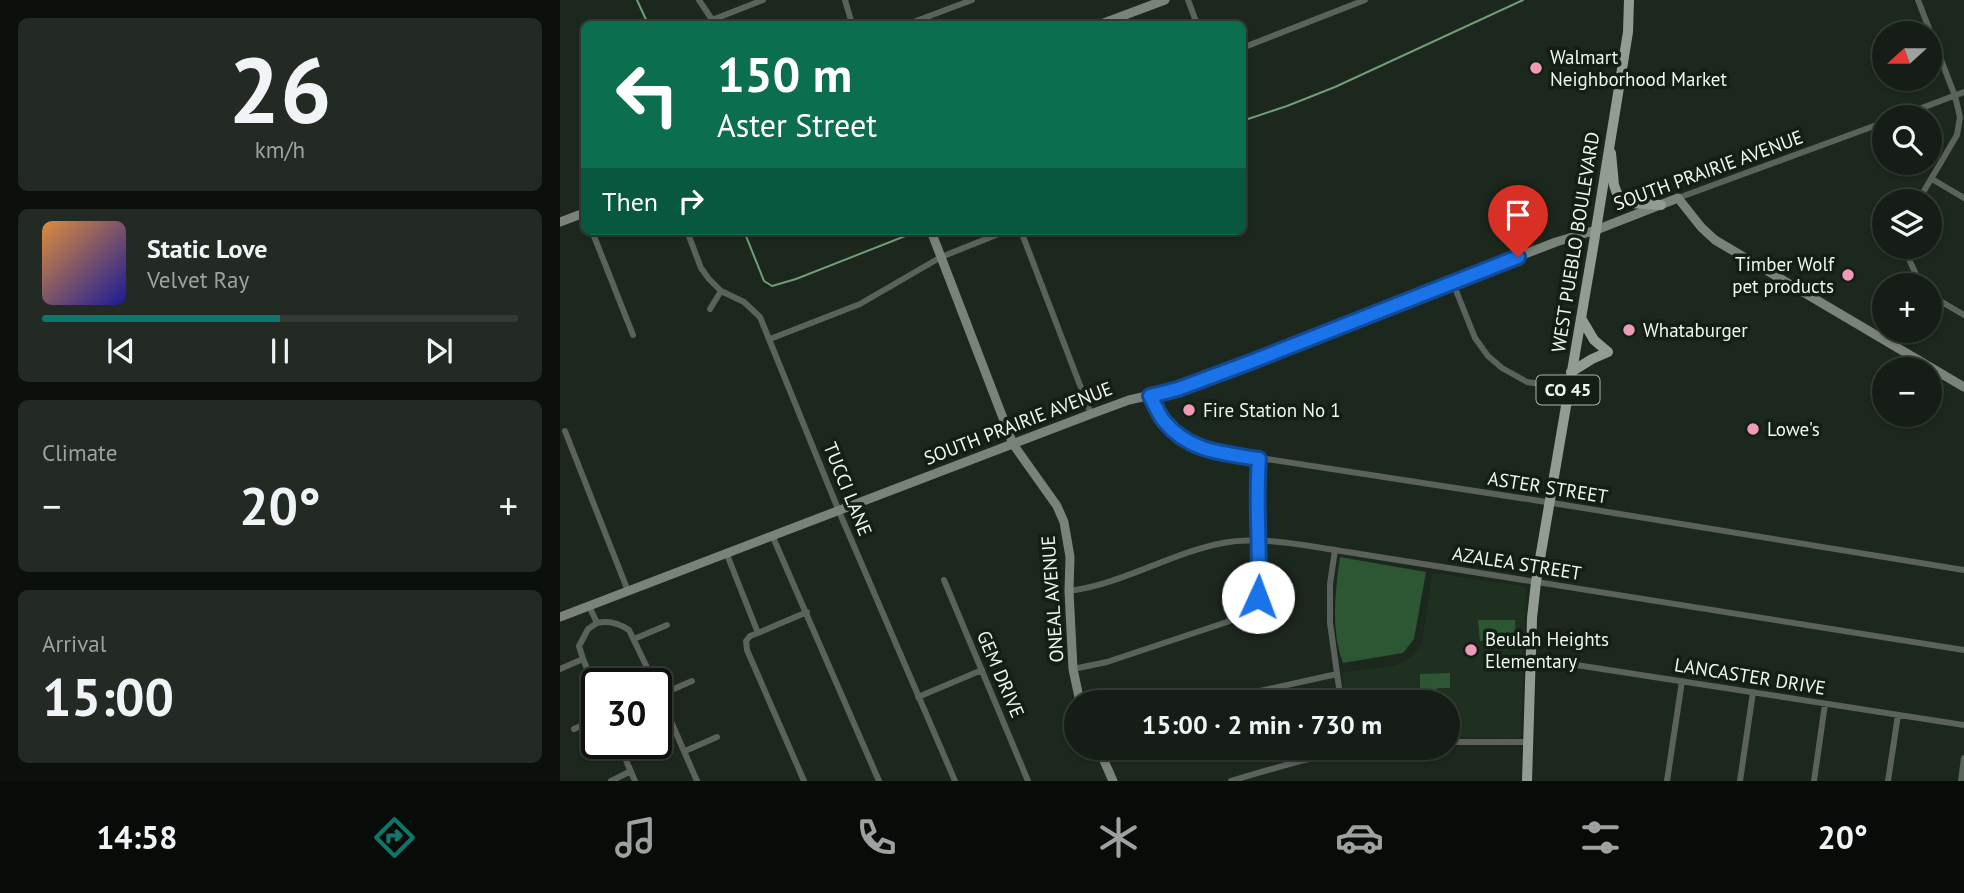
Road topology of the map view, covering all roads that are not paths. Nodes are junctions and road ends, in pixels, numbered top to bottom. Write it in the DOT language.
graph roads {
  1 [pos="699,0"];
  2 [pos="763,0"];
  3 [pos="845,0"];
  4 [pos="972,0"];
  5 [pos="1165,0"];
  6 [pos="1188,0"];
  7 [pos="1365,0"];
  8 [pos="1629,0"];
  9 [pos="1918,0"];
  10 [pos="712,21"];
  11 [pos="715,21"];
  12 [pos="851,21"];
  13 [pos="916,21"];
  14 [pos="1109,21"];
  15 [pos="1196,21"];
  16 [pos="1246,46"];
  17 [pos="1964,92"];
  18 [pos="1955,96"];
  19 [pos="1931,105"];
  20 [pos="1872,127"];
  21 [pos="1610,139"];
  22 [pos="1932,179"];
  23 [pos="1926,189"];
  24 [pos="1678,198"];
  25 [pos="1964,198"];
  26 [pos="1661,205"];
  27 [pos="581,214"];
  28 [pos="560,222"];
  29 [pos="1596,230"];
  30 [pos="594,235"];
  31 [pos="689,235"];
  32 [pos="933,235"];
  33 [pos="996,235"];
  34 [pos="1023,235"];
  35 [pos="941,257"];
  36 [pos="1453,283"];
  37 [pos="721,291"];
  38 [pos="1942,302"];
  39 [pos="710,309"];
  40 [pos="1964,315"];
  41 [pos="1581,318"];
  42 [pos="633,335"];
  43 [pos="770,339"];
  44 [pos="1572,372"];
  45 [pos="1964,387"];
  46 [pos="1569,388"];
  47 [pos="1150,396"];
  48 [pos="1091,414"];
  49 [pos="565,431"];
  50 [pos="1013,444"];
  51 [pos="1259,459"];
  52 [pos="1549,503"];
  53 [pos="838,509"];
  54 [pos="772,534"];
  55 [pos="1259,541"];
  56 [pos="1335,550"];
  57 [pos="726,552"];
  58 [pos="1964,570"];
  59 [pos="944,580"];
  60 [pos="1536,582"];
  61 [pos="628,591"];
  62 [pos="1069,591"];
  63 [pos="589,606"];
  64 [pos="807,612"];
  65 [pos="560,617"];
  66 [pos="597,623"];
  67 [pos="667,625"];
  68 [pos="758,633"];
  69 [pos="634,639"];
  70 [pos="1964,650"];
  71 [pos="1531,657"];
  72 [pos="583,659"];
  73 [pos="587,668"];
  74 [pos="648,668"];
  75 [pos="560,669"];
  76 [pos="1073,669"];
  77 [pos="982,670"];
  78 [pos="1337,674"];
  79 [pos="692,681"];
  80 [pos="1682,681"];
  81 [pos="672,690"];
  82 [pos="1077,690"];
  83 [pos="1264,690"];
  84 [pos="1339,690"];
  85 [pos="1754,692"];
  86 [pos="918,697"];
  87 [pos="1825,704"];
  88 [pos="1898,715"];
  89 [pos="672,722"];
  90 [pos="1964,725"];
  91 [pos="581,726"];
  92 [pos="574,729"];
  93 [pos="717,737"];
  94 [pos="1460,742"];
  95 [pos="1528,742"];
  96 [pos="685,751"];
  97 [pos="1964,758"];
  98 [pos="626,759"];
  99 [pos="1104,760"];
  100 [pos="1304,760"];
  101 [pos="631,771"];
  102 [pos="611,781"];
  103 [pos="635,781"];
  104 [pos="697,781"];
  105 [pos="804,781"];
  106 [pos="879,781"];
  107 [pos="955,781"];
  108 [pos="1028,781"];
  109 [pos="1113,781"];
  110 [pos="1231,781"];
  111 [pos="1527,781"];
  112 [pos="1667,781"];
  113 [pos="1740,781"];
  114 [pos="1814,781"];
  115 [pos="1888,781"];
  116 [pos="1961,781"];
  1 -- 10 [label="street"];
  2 -- 11 [label="street"];
  3 -- 12 [label="street"];
  4 -- 13 [label="street"];
  5 -- 14 [label="main road"];
  6 -- 15 [label="street"];
  7 -- 16 [label="street"];
  8 -- 21 [label="main road, WEST PUEBLO BOULEVARD / CO 45"];
  9 -- 18 [label="street"];
  17 -- 18 [label="street"];
  18 -- 19 [label="street"];
  18 -- 22 [label="street"];
  20 -- 24 [label="street, SOUTH PRAIRIE AVENUE"];
  21 -- 26 [label="main road"];
  21 -- 29 [label="main road, WEST PUEBLO BOULEVARD / CO 45"];
  22 -- 23 [label="street"];
  22 -- 25 [label="street"];
  24 -- 26 [label="main road, SOUTH PRAIRIE AVENUE"];
  24 -- 45 [label="main road"];
  26 -- 29 [label="main road, SOUTH PRAIRIE AVENUE"];
  27 -- 28 [label="main road"];
  29 -- 36 [label="main road, SOUTH PRAIRIE AVENUE"];
  29 -- 41 [label="main road, WEST PUEBLO BOULEVARD / CO 45"];
  30 -- 42 [label="street"];
  31 -- 37 [label="street, TUCCI LANE"];
  32 -- 35 [label="main road, ONEAL AVENUE"];
  33 -- 35 [label="street"];
  34 -- 48 [label="street"];
  35 -- 43 [label="street"];
  35 -- 50 [label="main road, ONEAL AVENUE"];
  36 -- 46 [label="street"];
  36 -- 47 [label="main road, SOUTH PRAIRIE AVENUE"];
  37 -- 39 [label="street"];
  37 -- 43 [label="street, TUCCI LANE"];
  38 -- 40 [label="street"];
  41 -- 44 [label="main road, WEST PUEBLO BOULEVARD / CO 45"];
  41 -- 44 [label="main road"];
  43 -- 53 [label="street, TUCCI LANE"];
  44 -- 46 [label="main road, WEST PUEBLO BOULEVARD / CO 45"];
  46 -- 52 [label="main road, WEST PUEBLO BOULEVARD / CO 45"];
  47 -- 48 [label="main road, SOUTH PRAIRIE AVENUE"];
  47 -- 51 [label="street, ASTER STREET"];
  48 -- 50 [label="main road, SOUTH PRAIRIE AVENUE"];
  49 -- 61 [label="street"];
  50 -- 53 [label="main road, SOUTH PRAIRIE AVENUE"];
  50 -- 62 [label="main road, ONEAL AVENUE"];
  51 -- 52 [label="street, ASTER STREET"];
  51 -- 55 [label="street"];
  52 -- 58 [label="street, ASTER STREET"];
  52 -- 60 [label="main road, WEST PUEBLO BOULEVARD / CO 45"];
  53 -- 54 [label="main road, SOUTH PRAIRIE AVENUE"];
  53 -- 86 [label="street, TUCCI LANE"];
  54 -- 57 [label="main road, SOUTH PRAIRIE AVENUE"];
  54 -- 64 [label="street"];
  55 -- 56 [label="street, AZALEA STREET"];
  55 -- 62 [label="street, AZALEA STREET"];
  55 -- 76 [label="street"];
  56 -- 60 [label="street, AZALEA STREET"];
  56 -- 78 [label="street"];
  57 -- 61 [label="main road, SOUTH PRAIRIE AVENUE"];
  57 -- 68 [label="street"];
  59 -- 77 [label="street, GEM DRIVE"];
  60 -- 70 [label="street, AZALEA STREET"];
  60 -- 71 [label="main road, WEST PUEBLO BOULEVARD / CO 45"];
  61 -- 63 [label="main road, SOUTH PRAIRIE AVENUE"];
  62 -- 76 [label="main road, ONEAL AVENUE"];
  63 -- 65 [label="main road, SOUTH PRAIRIE AVENUE"];
  63 -- 66 [label="street"];
  64 -- 68 [label="street"];
  64 -- 106 [label="street"];
  66 -- 69 [label="street"];
  66 -- 72 [label="street"];
  67 -- 69 [label="street"];
  68 -- 105 [label="street"];
  69 -- 74 [label="street"];
  71 -- 80 [label="street, LANCASTER DRIVE"];
  71 -- 95 [label="main road, WEST PUEBLO BOULEVARD / CO 45"];
  72 -- 73 [label="street"];
  72 -- 75 [label="street"];
  76 -- 82 [label="main road, ONEAL AVENUE"];
  77 -- 86 [label="street"];
  77 -- 108 [label="street, GEM DRIVE"];
  78 -- 83 [label="street"];
  78 -- 84 [label="street"];
  79 -- 81 [label="street"];
  80 -- 85 [label="street, LANCASTER DRIVE"];
  80 -- 112 [label="street"];
  85 -- 87 [label="street, LANCASTER DRIVE"];
  85 -- 113 [label="street"];
  86 -- 107 [label="street, TUCCI LANE"];
  87 -- 88 [label="street, LANCASTER DRIVE"];
  87 -- 114 [label="street"];
  88 -- 90 [label="street, LANCASTER DRIVE"];
  88 -- 115 [label="street"];
  89 -- 96 [label="street"];
  91 -- 92 [label="street"];
  93 -- 96 [label="street"];
  94 -- 95 [label="street"];
  95 -- 111 [label="main road, WEST PUEBLO BOULEVARD / CO 45"];
  96 -- 104 [label="street"];
  97 -- 116 [label="street"];
  98 -- 101 [label="street"];
  99 -- 109 [label="main road"];
  100 -- 110 [label="street"];
  101 -- 102 [label="street"];
  101 -- 103 [label="street"];
}
